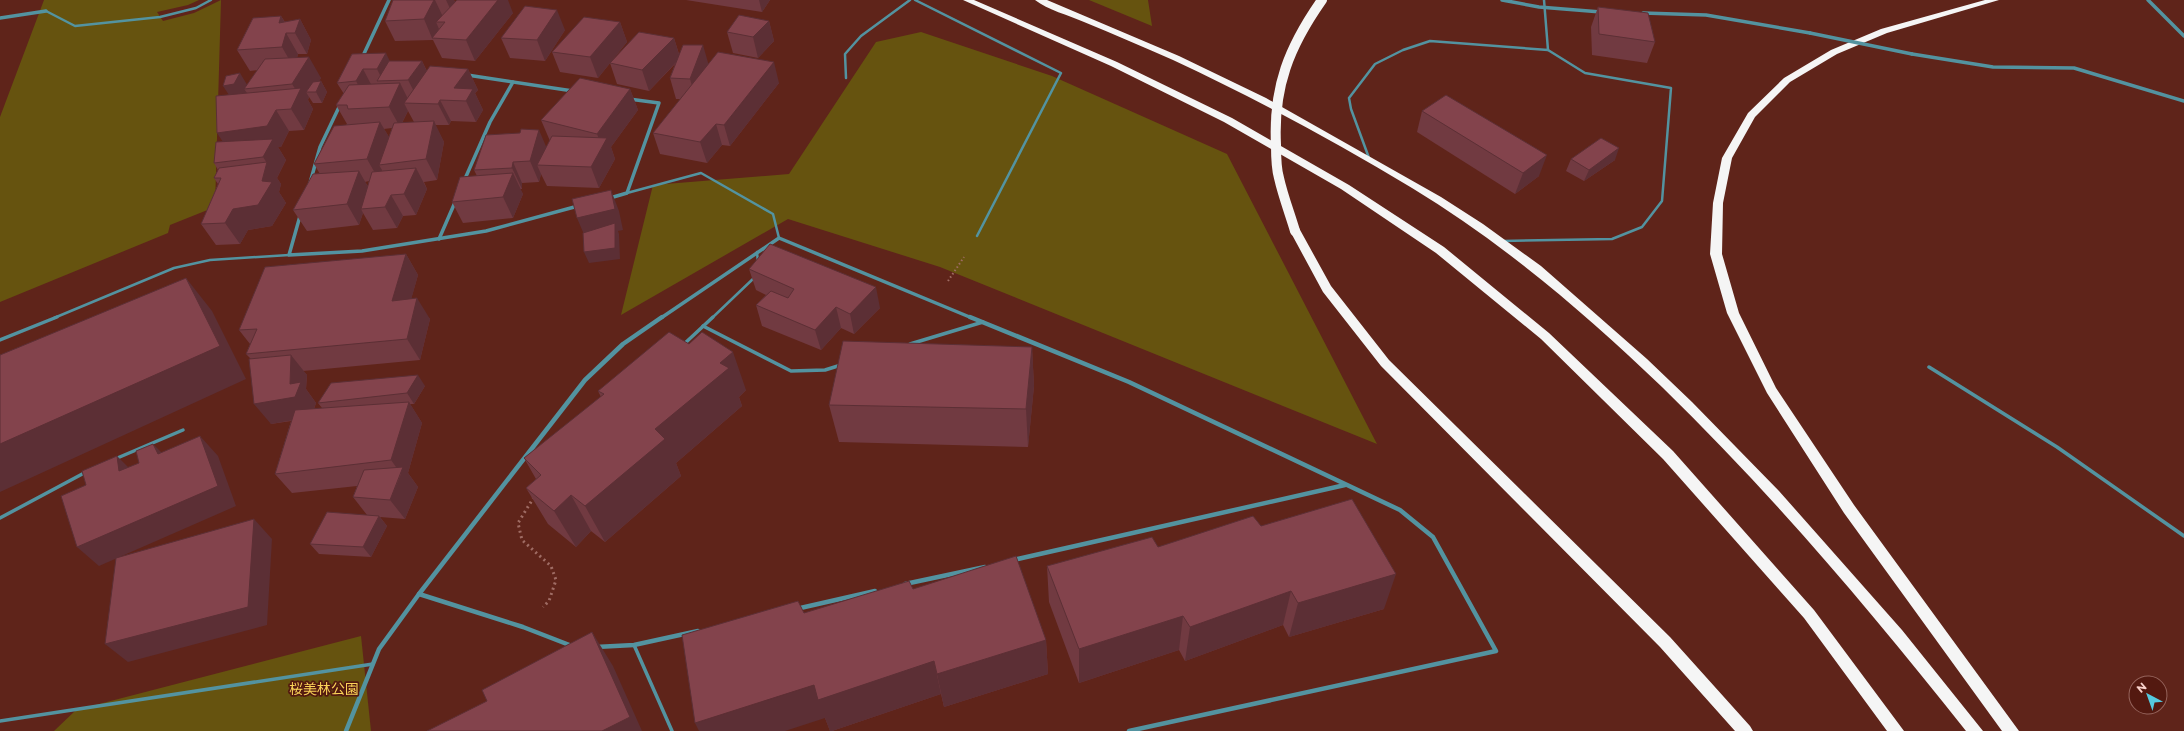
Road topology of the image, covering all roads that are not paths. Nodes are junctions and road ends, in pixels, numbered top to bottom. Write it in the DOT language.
graph roads {
  1 [pos="211,0"];
  2 [pos="389,0"];
  3 [pos="910,0"];
  4 [pos="915,0"];
  5 [pos="968,0"];
  6 [pos="1039,0"];
  7 [pos="1322,0"];
  8 [pos="1502,0"];
  9 [pos="1544,0"];
  10 [pos="1995,0"];
  11 [pos="2148,0"];
  12 [pos="1545,8"];
  13 [pos="46,10"];
  14 [pos="1610,12"];
  15 [pos="1639,13"];
  16 [pos="0,18"];
  17 [pos="2184,36"];
  18 [pos="1548,50"];
  19 [pos="362,59"];
  20 [pos="369,60"];
  21 [pos="359,66"];
  22 [pos="460,74"];
  23 [pos="846,78"];
  24 [pos="513,82"];
  25 [pos="582,92"];
  26 [pos="620,98"];
  27 [pos="342,100"];
  28 [pos="2184,101"];
  29 [pos="1369,158"];
  30 [pos="461,188"];
  31 [pos="308,190"];
  32 [pos="627,193"];
  33 [pos="458,195"];
  34 [pos="605,199"];
  35 [pos="582,205"];
  36 [pos="301,212"];
  37 [pos="977,236"];
  38 [pos="779,238"];
  39 [pos="439,239"];
  40 [pos="1500,241"];
  41 [pos="757,252"];
  42 [pos="289,255"];
  43 [pos="758,267"];
  44 [pos="758,274"];
  45 [pos="984,322"];
  46 [pos="703,326"];
  47 [pos="0,340"];
  48 [pos="908,345"];
  49 [pos="679,348"];
  50 [pos="847,364"];
  51 [pos="1929,367"];
  52 [pos="183,430"];
  53 [pos="113,460"];
  54 [pos="92,469"];
  55 [pos="1346,485"];
  56 [pos="0,518"];
  57 [pos="2184,536"];
  58 [pos="1005,562"];
  59 [pos="989,566"];
  60 [pos="897,586"];
  61 [pos="881,590"];
  62 [pos="419,594"];
  63 [pos="789,611"];
  64 [pos="704,630"];
  65 [pos="634,645"];
  66 [pos="591,647"];
  67 [pos="577,648"];
  68 [pos="373,664"];
  69 [pos="0,721"];
  70 [pos="346,731"];
  71 [pos="672,731"];
  72 [pos="1129,731"];
  73 [pos="1745,731"];
  74 [pos="1896,731"];
  75 [pos="1975,731"];
  76 [pos="2011,731"];
  1 -- 13 [label="lane"];
  2 -- 19 [label="street"];
  3 -- 23 [label="lane"];
  4 -- 37 [label="lane"];
  5 -- 74 [label="highway"];
  6 -- 29 [label="highway"];
  7 -- 73 [label="highway, bridge"];
  8 -- 12 [label="street"];
  9 -- 12 [label="lane"];
  10 -- 76 [label="highway"];
  11 -- 17 [label="street"];
  12 -- 14 [label="street"];
  12 -- 18 [label="lane"];
  13 -- 16 [label="street"];
  15 -- 28 [label="street, bridge"];
  18 -- 29 [label="lane"];
  18 -- 40 [label="lane"];
  19 -- 20 [label="street"];
  19 -- 21 [label="street"];
  22 -- 24 [label="street"];
  24 -- 25 [label="street"];
  24 -- 30 [label="street"];
  26 -- 32 [label="street"];
  27 -- 31 [label="street"];
  29 -- 40 [label="highway"];
  32 -- 34 [label="street"];
  32 -- 38 [label="lane"];
  33 -- 39 [label="street"];
  35 -- 39 [label="street"];
  36 -- 42 [label="street"];
  38 -- 41 [label="street"];
  38 -- 45 [label="street"];
  39 -- 42 [label="street"];
  40 -- 75 [label="highway"];
  41 -- 43 [label="lane"];
  41 -- 62 [label="street"];
  42 -- 47 [label="lane"];
  44 -- 46 [label="lane"];
  45 -- 48 [label="lane"];
  45 -- 55 [label="street"];
  46 -- 49 [label="lane"];
  46 -- 50 [label="lane"];
  51 -- 57 [label="lane"];
  52 -- 53 [label="lane"];
  54 -- 56 [label="lane"];
  55 -- 58 [label="street"];
  55 -- 72 [label="street"];
  59 -- 60 [label="street"];
  61 -- 63 [label="street"];
  62 -- 67 [label="street"];
  62 -- 68 [label="street"];
  64 -- 65 [label="street"];
  65 -- 66 [label="street"];
  65 -- 71 [label="lane"];
  68 -- 69 [label="lane"];
  68 -- 70 [label="street"];
}
